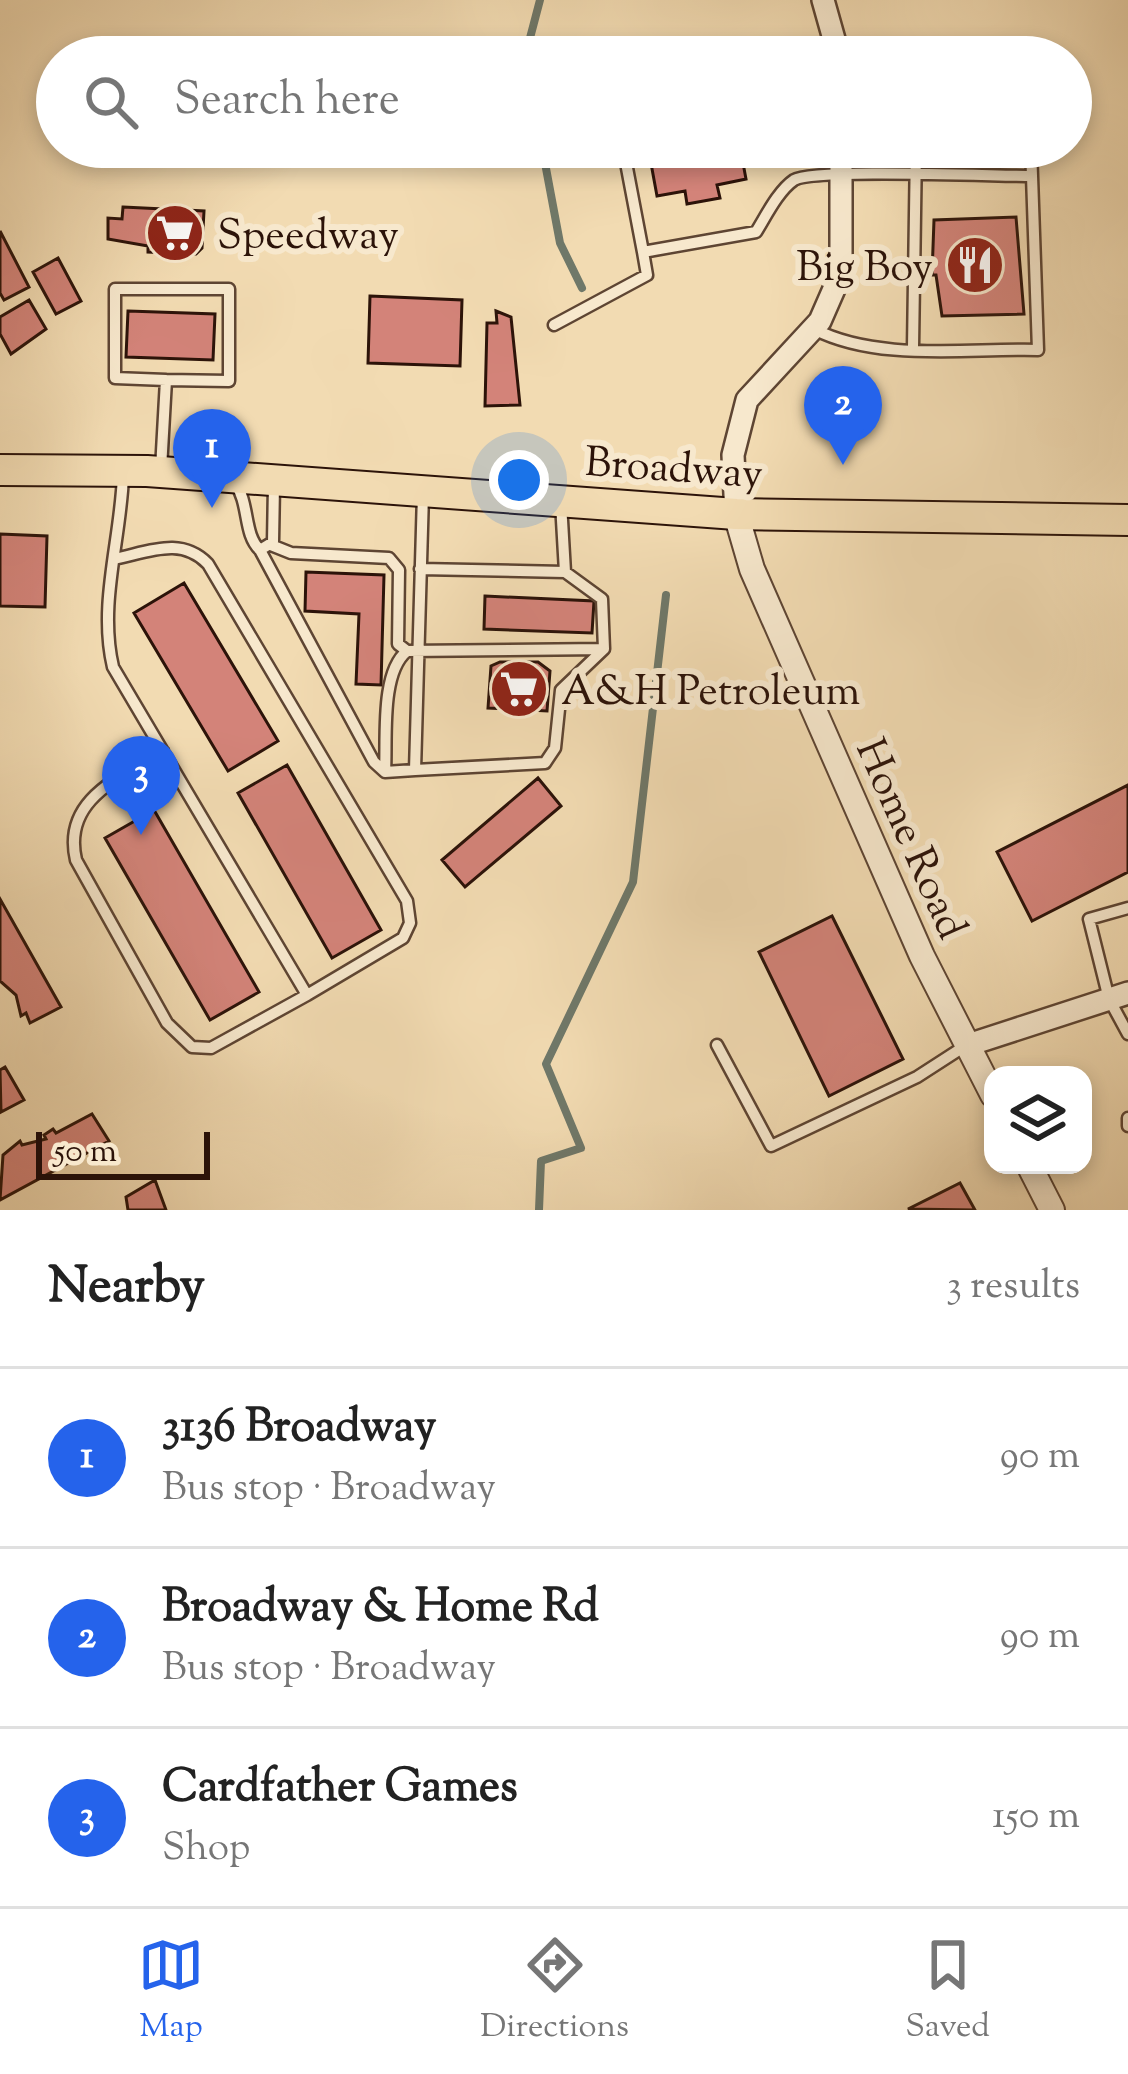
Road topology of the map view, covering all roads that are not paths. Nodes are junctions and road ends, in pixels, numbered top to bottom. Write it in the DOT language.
graph roads {
  1 [pos="823,0"];
  2 [pos="833,36"];
  3 [pos="627,168"];
  4 [pos="821,168"];
  5 [pos="842,168"];
  6 [pos="881,168"];
  7 [pos="916,168"];
  8 [pos="1032,168"];
  9 [pos="1032,176"];
  10 [pos="916,177"];
  11 [pos="643,252"];
  12 [pos="554,325"];
  13 [pos="814,328"];
  14 [pos="913,347"];
  15 [pos="166,380"];
  16 [pos="0,470"];
  17 [pos="123,472"];
  18 [pos="161,472"];
  19 [pos="228,477"];
  20 [pos="276,480"];
  21 [pos="423,490"];
  22 [pos="561,501"];
  23 [pos="736,514"];
  24 [pos="1128,520"];
  25 [pos="265,548"];
  26 [pos="114,560"];
  27 [pos="420,569"];
  28 [pos="565,572"];
  29 [pos="604,650"];
  30 [pos="413,651"];
  31 [pos="163,752"];
  32 [pos="415,770"];
  33 [pos="385,772"];
  34 [pos="1128,908"];
  35 [pos="307,994"];
  36 [pos="1118,996"];
  37 [pos="1128,1034"];
  38 [pos="717,1045"];
  39 [pos="968,1045"];
  40 [pos="984,1077"];
  41 [pos="1034,1174"];
  42 [pos="1052,1210"];
  1 -- 2 [label="street"];
  3 -- 11 [label="lane"];
  4 -- 11 [label="lane"];
  5 -- 13 [label="street, Home Road"];
  6 -- 10 [label="lane"];
  7 -- 10 [label="lane"];
  8 -- 9 [label="lane"];
  9 -- 10 [label="lane"];
  9 -- 14 [label="lane"];
  10 -- 14 [label="lane"];
  11 -- 12 [label="lane"];
  13 -- 14 [label="lane"];
  13 -- 23 [label="street, Home Road"];
  15 -- 15 [label="lane"];
  15 -- 18 [label="lane"];
  16 -- 17 [label="main road, Broadway"];
  17 -- 18 [label="main road, Broadway"];
  17 -- 26 [label="lane"];
  18 -- 19 [label="main road, Broadway"];
  19 -- 20 [label="main road, Broadway"];
  19 -- 25 [label="lane"];
  20 -- 21 [label="main road, Broadway"];
  20 -- 25 [label="lane"];
  21 -- 22 [label="main road, Broadway"];
  21 -- 27 [label="lane"];
  22 -- 23 [label="main road, Broadway"];
  22 -- 28 [label="lane"];
  23 -- 24 [label="main road, Broadway"];
  23 -- 39 [label="street, Home Road"];
  25 -- 30 [label="lane"];
  25 -- 33 [label="lane"];
  26 -- 31 [label="lane"];
  26 -- 35 [label="lane"];
  27 -- 28 [label="lane"];
  27 -- 30 [label="lane"];
  28 -- 29 [label="lane"];
  29 -- 30 [label="lane"];
  29 -- 32 [label="lane"];
  30 -- 32 [label="lane"];
  30 -- 33 [label="lane"];
  31 -- 35 [label="lane"];
  31 -- 35 [label="lane"];
  32 -- 33 [label="lane"];
  34 -- 36 [label="lane"];
  36 -- 37 [label="lane"];
  36 -- 39 [label="street"];
  38 -- 39 [label="lane"];
  39 -- 40 [label="street, Home Road"];
  41 -- 42 [label="street"];
}
